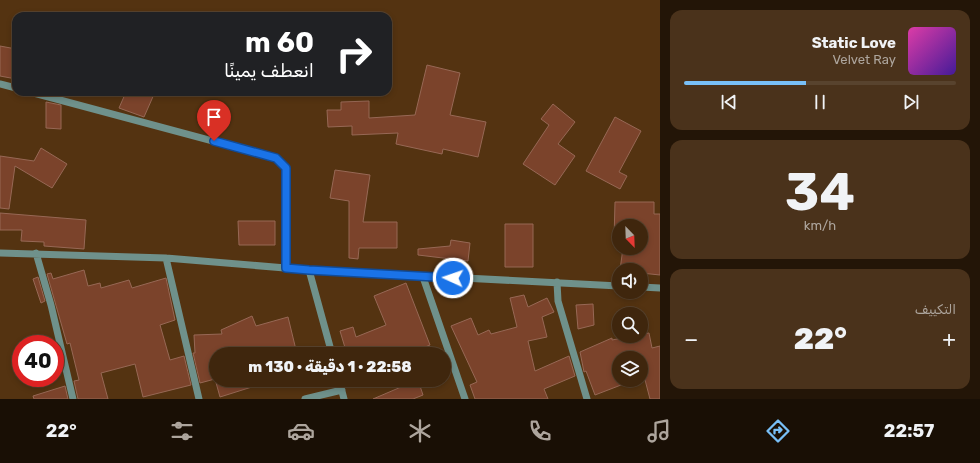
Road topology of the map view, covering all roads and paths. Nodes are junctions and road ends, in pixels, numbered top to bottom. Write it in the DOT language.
graph roads {
  1 [pos="0,84"];
  2 [pos="12,87"];
  3 [pos="45,96"];
  4 [pos="0,253"];
  5 [pos="36,253"];
  6 [pos="166,258"];
  7 [pos="286,268"];
  8 [pos="309,270"];
  9 [pos="423,277"];
  10 [pos="557,282"];
  11 [pos="612,286"];
  12 [pos="648,287"];
  13 [pos="660,288"];
  14 [pos="330,347"];
  15 [pos="341,387"];
  16 [pos="342,390"];
  17 [pos="73,399"];
  18 [pos="199,399"];
  19 [pos="305,399"];
  20 [pos="344,399"];
  21 [pos="465,399"];
  22 [pos="587,399"];
  1 -- 2 [label="street"];
  3 -- 7 [label="street"];
  4 -- 5 [label="street"];
  5 -- 6 [label="street"];
  5 -- 17 [label="street"];
  6 -- 7 [label="street"];
  6 -- 18 [label="street"];
  7 -- 8 [label="street"];
  8 -- 9 [label="street"];
  8 -- 14 [label="street"];
  9 -- 10 [label="street"];
  9 -- 21 [label="street"];
  10 -- 11 [label="street"];
  10 -- 22 [label="street"];
  12 -- 13 [label="street"];
  15 -- 16 [label="street"];
  16 -- 19 [label="street"];
  16 -- 20 [label="street"];
}
